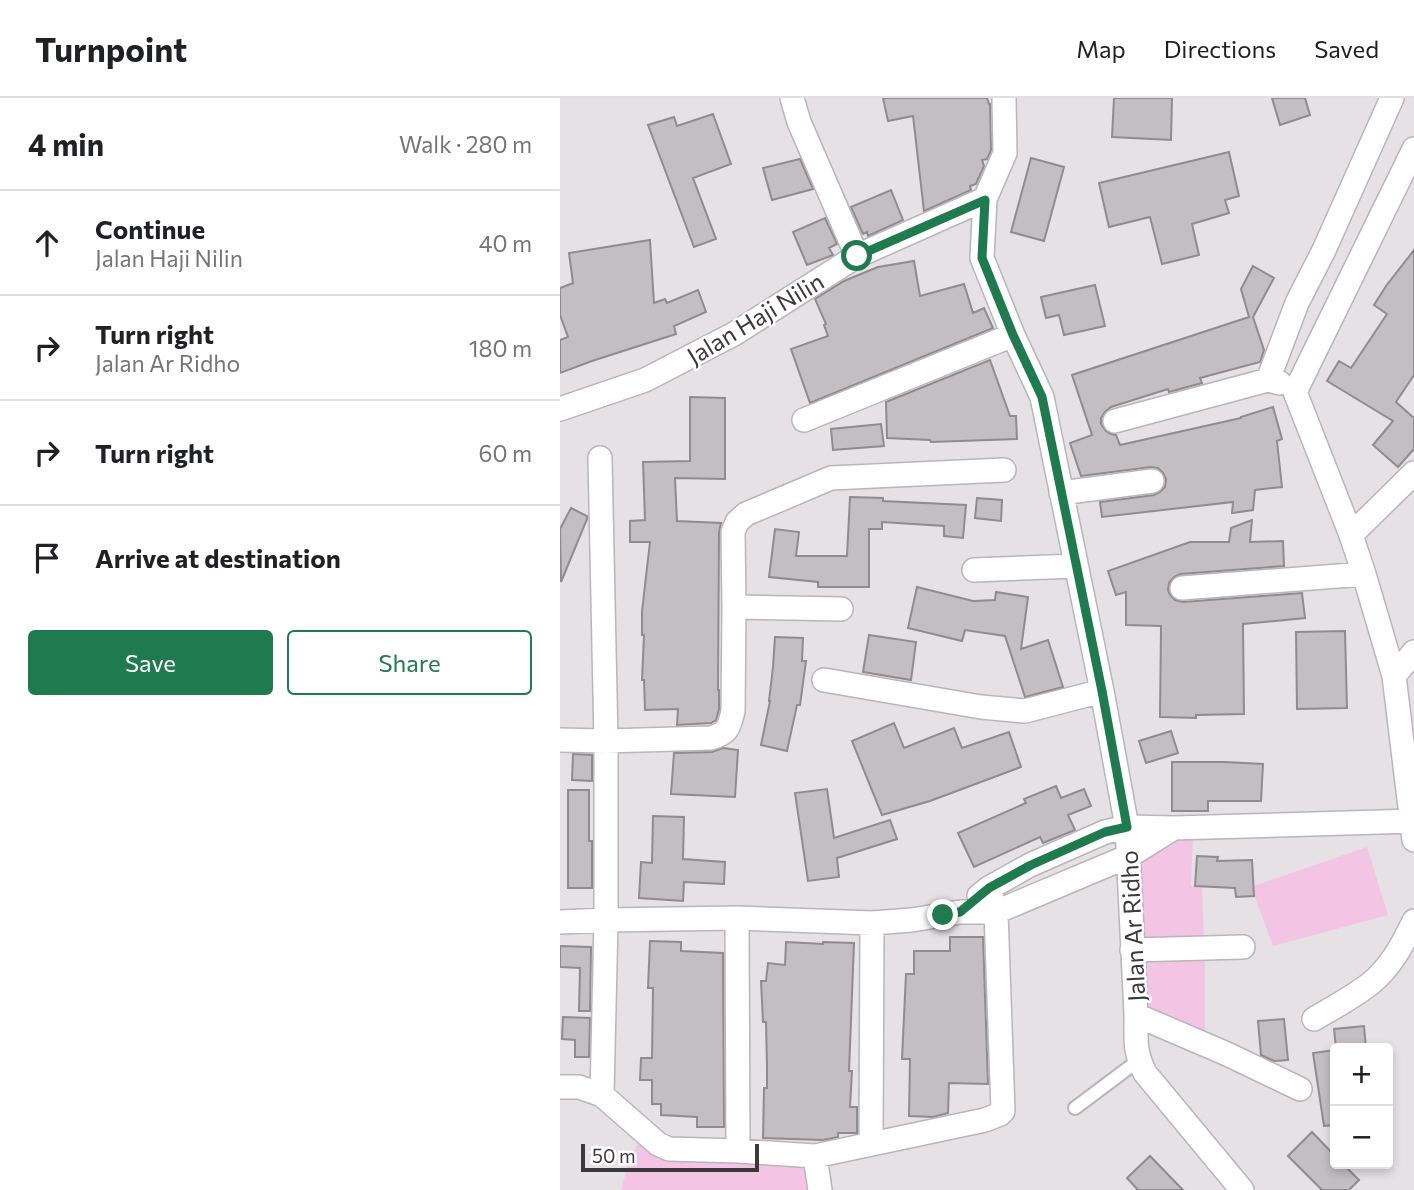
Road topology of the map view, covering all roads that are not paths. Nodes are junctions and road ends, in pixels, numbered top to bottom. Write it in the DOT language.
graph roads {
  1 [pos="792,98"];
  2 [pos="1004,98"];
  3 [pos="1392,98"];
  4 [pos="1414,149"];
  5 [pos="985,200"];
  6 [pos="857,256"];
  7 [pos="1013,335"];
  8 [pos="1268,380"];
  9 [pos="1295,392"];
  10 [pos="560,409"];
  11 [pos="804,420"];
  12 [pos="1115,421"];
  13 [pos="600,458"];
  14 [pos="1004,470"];
  15 [pos="1414,473"];
  16 [pos="1152,481"];
  17 [pos="1061,493"];
  18 [pos="1351,536"];
  19 [pos="1076,566"];
  20 [pos="974,570"];
  21 [pos="1364,574"];
  22 [pos="1182,589"];
  23 [pos="734,607"];
  24 [pos="841,609"];
  25 [pos="1414,652"];
  26 [pos="1394,676"];
  27 [pos="824,680"];
  28 [pos="1102,691"];
  29 [pos="560,740"];
  30 [pos="606,741"];
  31 [pos="1127,827"];
  32 [pos="1174,828"];
  33 [pos="1413,828"];
  34 [pos="1129,856"];
  35 [pos="989,888"];
  36 [pos="960,912"];
  37 [pos="996,912"];
  38 [pos="737,918"];
  39 [pos="606,919"];
  40 [pos="1414,921"];
  41 [pos="560,922"];
  42 [pos="872,923"];
  43 [pos="1244,947"];
  44 [pos="1132,950"];
  45 [pos="1136,1015"];
  46 [pos="1314,1019"];
  47 [pos="1142,1067"];
  48 [pos="560,1087"];
  49 [pos="1300,1088"];
  50 [pos="602,1095"];
  51 [pos="1076,1108"];
  52 [pos="871,1144"];
  53 [pos="738,1151"];
  54 [pos="815,1156"];
  55 [pos="820,1190"];
  56 [pos="1242,1190"];
  1 -- 6 [label="street"];
  2 -- 5 [label="street, Jalan Ar Ridho"];
  3 -- 8 [label="street"];
  4 -- 9 [label="street"];
  5 -- 6 [label="street, Jalan Haji Nilin"];
  5 -- 7 [label="street, Jalan Ar Ridho"];
  6 -- 10 [label="street, Jalan Haji Nilin"];
  7 -- 11 [label="street"];
  7 -- 17 [label="street, Jalan Ar Ridho"];
  8 -- 9 [label="street"];
  8 -- 12 [label="street"];
  9 -- 18 [label="street"];
  13 -- 30 [label="street"];
  14 -- 23 [label="street"];
  15 -- 18 [label="street"];
  16 -- 17 [label="street"];
  17 -- 19 [label="street, Jalan Ar Ridho"];
  18 -- 21 [label="street"];
  19 -- 20 [label="street"];
  19 -- 28 [label="street, Jalan Ar Ridho"];
  21 -- 22 [label="street"];
  21 -- 26 [label="street"];
  23 -- 24 [label="street"];
  23 -- 30 [label="street"];
  25 -- 26 [label="street"];
  26 -- 33 [label="street"];
  27 -- 28 [label="street"];
  28 -- 31 [label="street, Jalan Ar Ridho"];
  29 -- 30 [label="street"];
  30 -- 39 [label="street"];
  31 -- 32 [label="street"];
  31 -- 34 [label="street, Jalan Ar Ridho"];
  31 -- 35 [label="street"];
  32 -- 33 [label="street"];
  32 -- 34 [label="street"];
  34 -- 37 [label="street"];
  34 -- 44 [label="street, Jalan Ar Ridho"];
  35 -- 36 [label="street"];
  35 -- 37 [label="street"];
  36 -- 37 [label="street"];
  36 -- 42 [label="street"];
  37 -- 52 [label="street"];
  38 -- 39 [label="street"];
  38 -- 42 [label="street"];
  38 -- 53 [label="street"];
  39 -- 41 [label="street"];
  39 -- 50 [label="street"];
  40 -- 46 [label="street"];
  42 -- 52 [label="street"];
  43 -- 44 [label="street"];
  44 -- 45 [label="street, Jalan Ar Ridho"];
  45 -- 47 [label="street, Jalan Ar Ridho"];
  45 -- 49 [label="street"];
  47 -- 51 [label="lane"];
  47 -- 56 [label="street"];
  48 -- 50 [label="street"];
  50 -- 53 [label="street"];
  52 -- 54 [label="street"];
  53 -- 54 [label="street"];
  54 -- 55 [label="street"];
}
